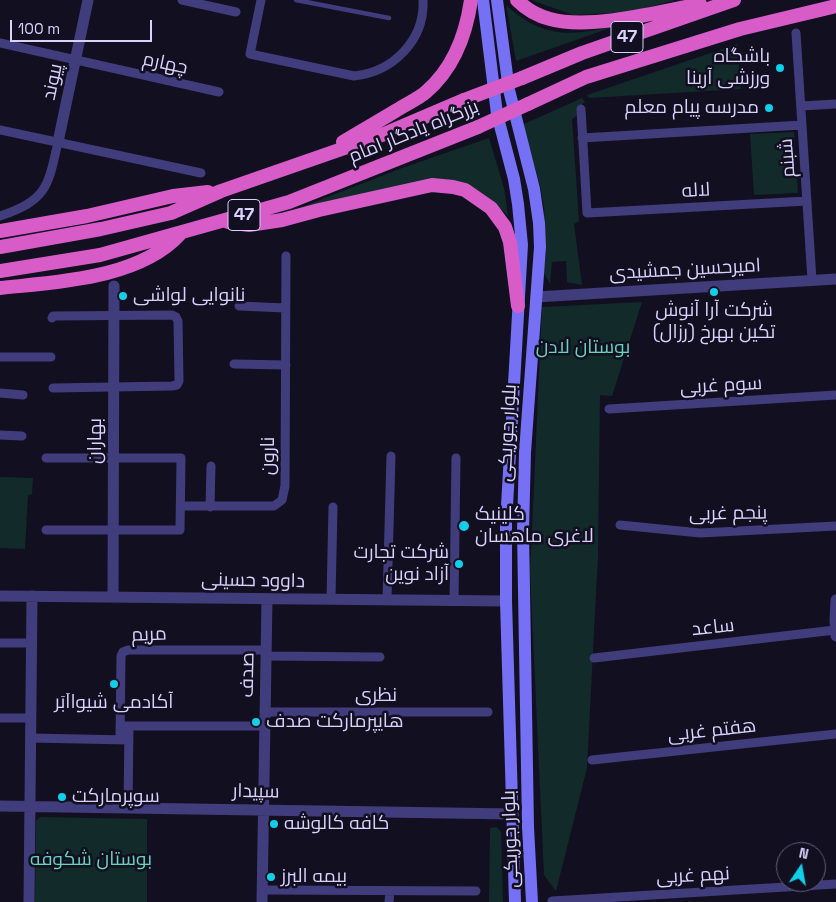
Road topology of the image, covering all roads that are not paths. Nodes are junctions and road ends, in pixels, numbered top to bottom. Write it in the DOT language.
graph roads {
  1 [pos="88,0"];
  2 [pos="182,0"];
  3 [pos="261,0"];
  4 [pos="296,0"];
  5 [pos="423,0"];
  6 [pos="471,0"];
  7 [pos="483,0"];
  8 [pos="497,0"];
  9 [pos="517,0"];
  10 [pos="721,0"];
  11 [pos="734,0"];
  12 [pos="836,6"];
  13 [pos="236,12"];
  14 [pos="389,18"];
  15 [pos="796,34"];
  16 [pos="0,43"];
  17 [pos="75,61"];
  18 [pos="219,92"];
  19 [pos="836,104"];
  20 [pos="801,106"];
  21 [pos="581,108"];
  22 [pos="802,125"];
  23 [pos="0,130"];
  24 [pos="582,138"];
  25 [pos="58,142"];
  26 [pos="320,156"];
  27 [pos="201,173"];
  28 [pos="221,191"];
  29 [pos="807,201"];
  30 [pos="0,216"];
  31 [pos="223,221"];
  32 [pos="0,231"];
  33 [pos="181,233"];
  34 [pos="0,247"];
  35 [pos="286,256"];
  36 [pos="0,271"];
  37 [pos="836,279"];
  38 [pos="812,280"];
  39 [pos="114,286"];
  40 [pos="0,288"];
  41 [pos="536,297"];
  42 [pos="239,306"];
  43 [pos="518,306"];
  44 [pos="286,308"];
  45 [pos="114,317"];
  46 [pos="52,318"];
  47 [pos="0,357"];
  48 [pos="51,357"];
  49 [pos="234,364"];
  50 [pos="286,365"];
  51 [pos="114,387"];
  52 [pos="53,388"];
  53 [pos="0,393"];
  54 [pos="23,395"];
  55 [pos="836,395"];
  56 [pos="608,409"];
  57 [pos="0,435"];
  58 [pos="22,436"];
  59 [pos="391,456"];
  60 [pos="46,458"];
  61 [pos="113,458"];
  62 [pos="456,458"];
  63 [pos="211,466"];
  64 [pos="181,506"];
  65 [pos="210,507"];
  66 [pos="333,507"];
  67 [pos="506,524"];
  68 [pos="620,525"];
  69 [pos="836,526"];
  70 [pos="46,530"];
  71 [pos="114,530"];
  72 [pos="523,531"];
  73 [pos="0,596"];
  74 [pos="32,596"];
  75 [pos="113,597"];
  76 [pos="266,598"];
  77 [pos="331,599"];
  78 [pos="387,600"];
  79 [pos="836,600"];
  80 [pos="454,601"];
  81 [pos="506,601"];
  82 [pos="835,630"];
  83 [pos="836,636"];
  84 [pos="0,643"];
  85 [pos="32,643"];
  86 [pos="266,653"];
  87 [pos="380,656"];
  88 [pos="594,658"];
  89 [pos="265,712"];
  90 [pos="488,712"];
  91 [pos="0,718"];
  92 [pos="31,718"];
  93 [pos="125,726"];
  94 [pos="264,726"];
  95 [pos="836,734"];
  96 [pos="31,738"];
  97 [pos="124,740"];
  98 [pos="592,760"];
  99 [pos="0,806"];
  100 [pos="30,806"];
  101 [pos="128,808"];
  102 [pos="263,810"];
  103 [pos="512,814"];
  104 [pos="836,884"];
  105 [pos="262,890"];
  106 [pos="390,890"];
  107 [pos="476,891"];
  108 [pos="552,901"];
  109 [pos="29,902"];
  110 [pos="262,902"];
  111 [pos="389,902"];
  112 [pos="515,902"];
  113 [pos="532,902"];
  1 -- 17 [label="street, پیوند"];
  2 -- 13 [label="street"];
  3 -- 5 [label="street"];
  4 -- 14 [label="lane"];
  6 -- 26 [label="highway"];
  7 -- 43 [label="main road, بلوار جوریکی"];
  8 -- 41 [label="main road, بلوار جوریکی"];
  9 -- 10 [label="highway"];
  11 -- 26 [label="highway, بزرگراه یادگار امام / 47, bridge"];
  12 -- 31 [label="highway, بزرگراه یادگار امام / 47, bridge"];
  15 -- 20 [label="street, شبنم"];
  16 -- 17 [label="street, چهارم"];
  17 -- 18 [label="street, چهارم"];
  17 -- 25 [label="street, پیوند"];
  19 -- 20 [label="street"];
  20 -- 22 [label="street, شبنم"];
  21 -- 24 [label="street"];
  22 -- 24 [label="street"];
  22 -- 29 [label="street, شبنم"];
  23 -- 25 [label="street"];
  24 -- 29 [label="street, لاله"];
  25 -- 27 [label="street"];
  25 -- 30 [label="street"];
  26 -- 28 [label="highway, بزرگراه یادگار امام / 47"];
  28 -- 32 [label="highway"];
  28 -- 34 [label="highway, بزرگراه یادگار امام / 47"];
  29 -- 38 [label="street, شبنم"];
  31 -- 33 [label="highway, بزرگراه یادگار امام / 47"];
  31 -- 43 [label="highway"];
  33 -- 36 [label="highway, بزرگراه یادگار امام / 47"];
  33 -- 40 [label="highway"];
  35 -- 44 [label="street, نارون"];
  37 -- 38 [label="street, امیرحسین جمشیدی"];
  38 -- 41 [label="street, امیرحسین جمشیدی"];
  39 -- 45 [label="street, بهاران"];
  41 -- 72 [label="main road, بلوار جوریکی"];
  42 -- 44 [label="street"];
  43 -- 67 [label="main road, بلوار جوریکی"];
  44 -- 50 [label="street, نارون"];
  45 -- 46 [label="street"];
  45 -- 51 [label="street, بهاران"];
  45 -- 51 [label="street"];
  47 -- 48 [label="street"];
  49 -- 50 [label="street"];
  50 -- 65 [label="street, نارون"];
  51 -- 52 [label="street"];
  51 -- 61 [label="street, بهاران"];
  53 -- 54 [label="street"];
  55 -- 56 [label="street, سوم غربی"];
  57 -- 58 [label="street"];
  59 -- 78 [label="street"];
  60 -- 61 [label="street"];
  61 -- 64 [label="street"];
  61 -- 71 [label="street, بهاران"];
  62 -- 80 [label="street"];
  63 -- 65 [label="street"];
  64 -- 65 [label="street, نارون"];
  64 -- 71 [label="street"];
  66 -- 77 [label="street"];
  67 -- 72 [label="main road"];
  67 -- 81 [label="main road, بلوار جوریکی"];
  68 -- 69 [label="street, پنجم غربی"];
  70 -- 71 [label="street"];
  71 -- 75 [label="street, بهاران"];
  72 -- 113 [label="main road, بلوار جوریکی"];
  73 -- 74 [label="street, داوود حسینی"];
  74 -- 75 [label="street, داوود حسینی"];
  74 -- 85 [label="street"];
  75 -- 76 [label="street, داوود حسینی"];
  76 -- 77 [label="street, داوود حسینی"];
  76 -- 86 [label="street, صدف"];
  77 -- 78 [label="street, داوود حسینی"];
  78 -- 80 [label="street, داوود حسینی"];
  79 -- 82 [label="street"];
  80 -- 81 [label="street, داوود حسینی"];
  81 -- 103 [label="main road, بلوار جوریکی"];
  82 -- 83 [label="street"];
  82 -- 88 [label="street, ساعد"];
  84 -- 85 [label="street"];
  85 -- 92 [label="street"];
  86 -- 87 [label="street"];
  86 -- 89 [label="street, صدف"];
  86 -- 93 [label="street, مریم"];
  89 -- 90 [label="street, نظری"];
  89 -- 94 [label="street, صدف"];
  91 -- 92 [label="street"];
  92 -- 96 [label="street"];
  93 -- 94 [label="street"];
  93 -- 97 [label="street"];
  94 -- 102 [label="street, صدف"];
  95 -- 98 [label="street, هفتم غربی"];
  96 -- 97 [label="street"];
  96 -- 100 [label="street"];
  97 -- 101 [label="street"];
  99 -- 100 [label="street, سپیدار"];
  100 -- 101 [label="street, سپیدار"];
  100 -- 109 [label="street"];
  101 -- 102 [label="street, سپیدار"];
  102 -- 103 [label="street, سپیدار"];
  102 -- 105 [label="street, صدف"];
  103 -- 112 [label="main road, بلوار جوریکی"];
  104 -- 108 [label="street, نهم غربی"];
  105 -- 106 [label="street"];
  105 -- 110 [label="street, صدف"];
  106 -- 107 [label="street"];
  106 -- 111 [label="street"];
}
